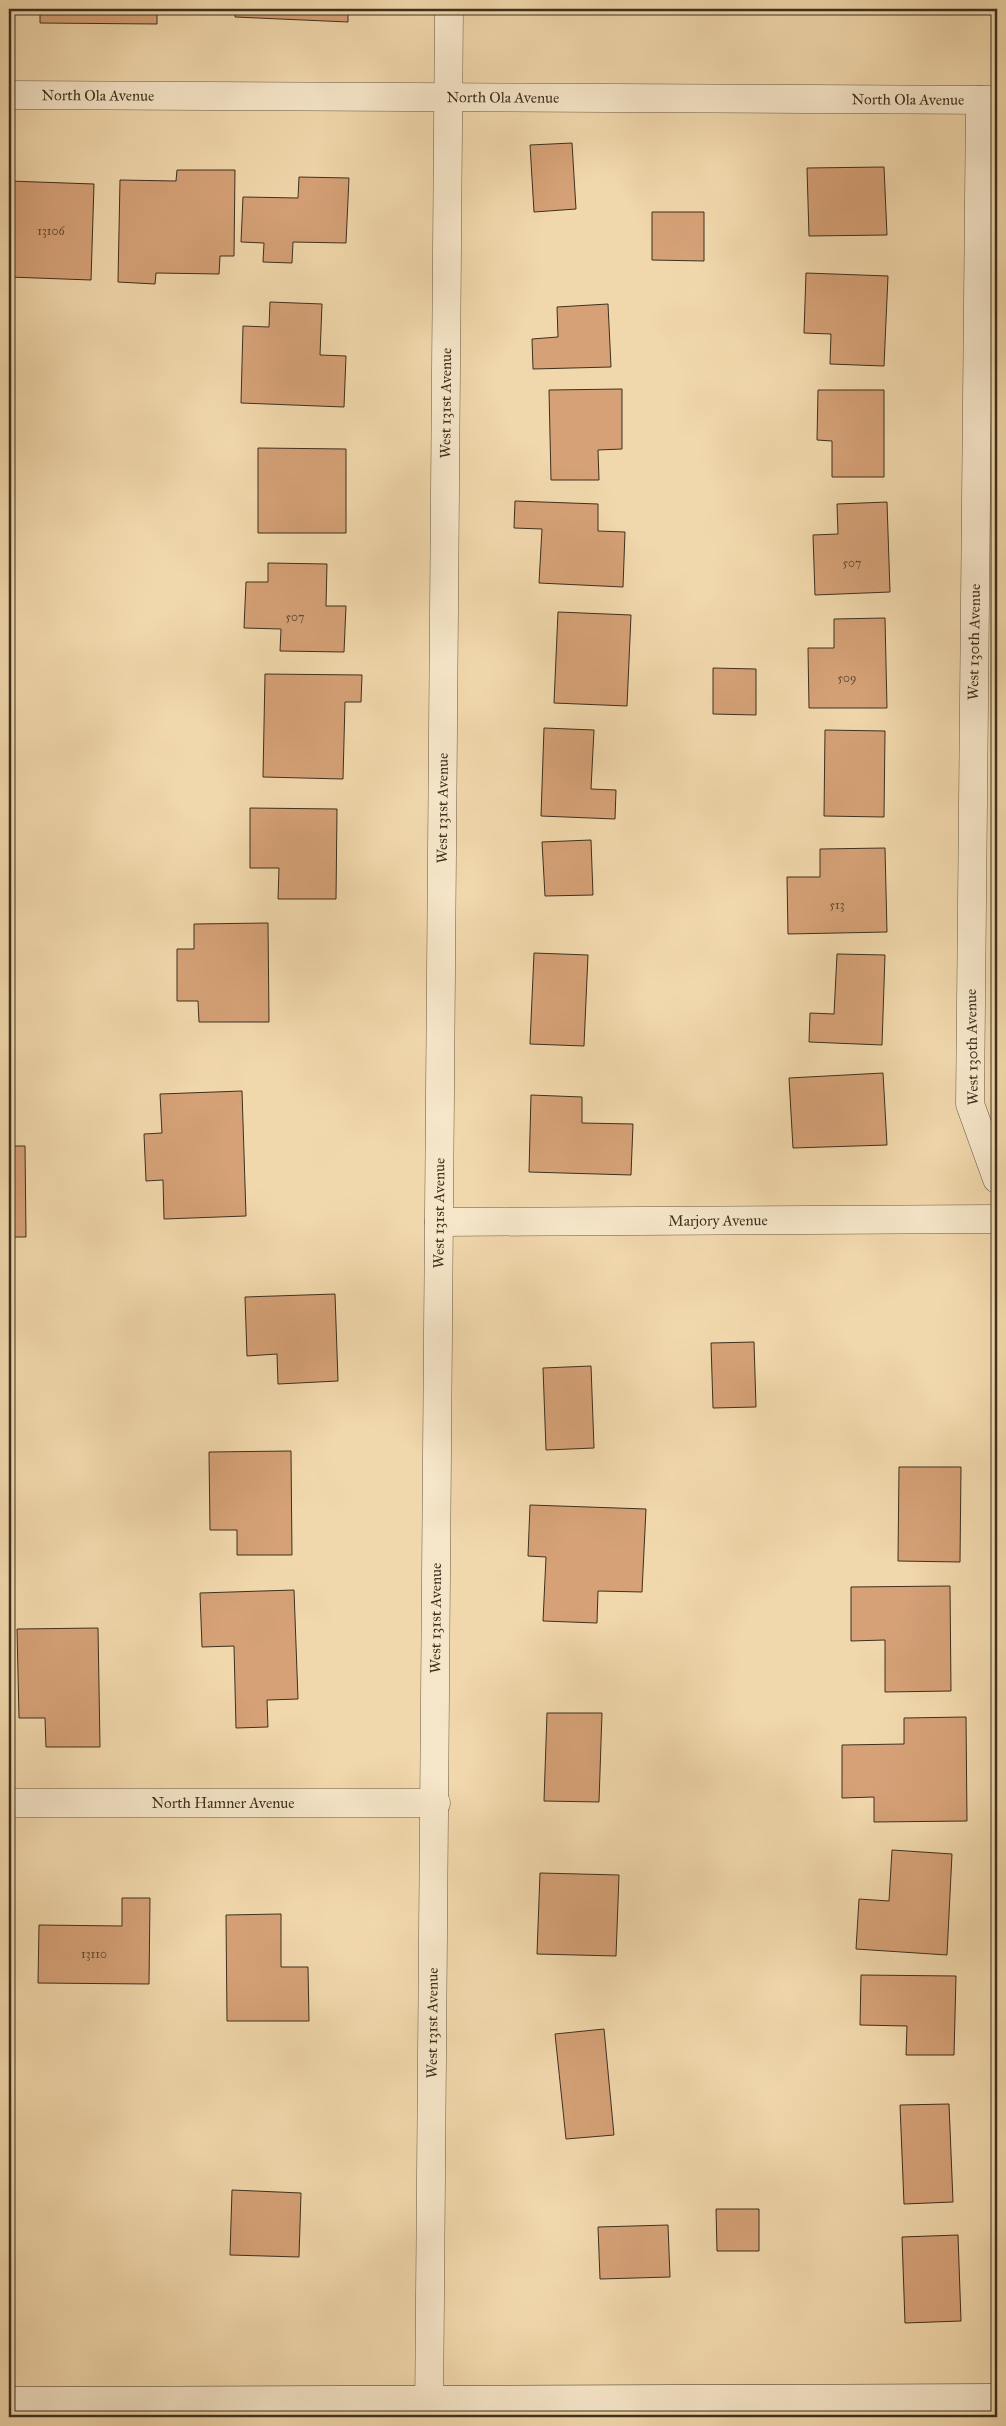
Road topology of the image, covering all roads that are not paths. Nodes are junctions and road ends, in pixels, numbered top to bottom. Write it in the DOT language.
graph roads {
  1 [pos="449,9"];
  2 [pos="9,95"];
  3 [pos="449,96"];
  4 [pos="988,100"];
  5 [pos="997,1179"];
  6 [pos="997,1219"];
  7 [pos="439,1222"];
  8 [pos="9,1803"];
  9 [pos="436,1804"];
  10 [pos="997,2398"];
  11 [pos="9,2401"];
  12 [pos="429,2408"];
  1 -- 3 [label="street, West 131st Avenue"];
  2 -- 3 [label="street, North Ola Avenue"];
  3 -- 4 [label="street, North Ola Avenue"];
  3 -- 7 [label="street, West 131st Avenue"];
  4 -- 5 [label="street, West 130th Avenue"];
  6 -- 7 [label="street, Marjory Avenue"];
  7 -- 9 [label="street, West 131st Avenue"];
  8 -- 9 [label="street, North Hamner Avenue"];
  9 -- 12 [label="street, West 131st Avenue"];
  10 -- 12 [label="street"];
  11 -- 12 [label="street"];
}
